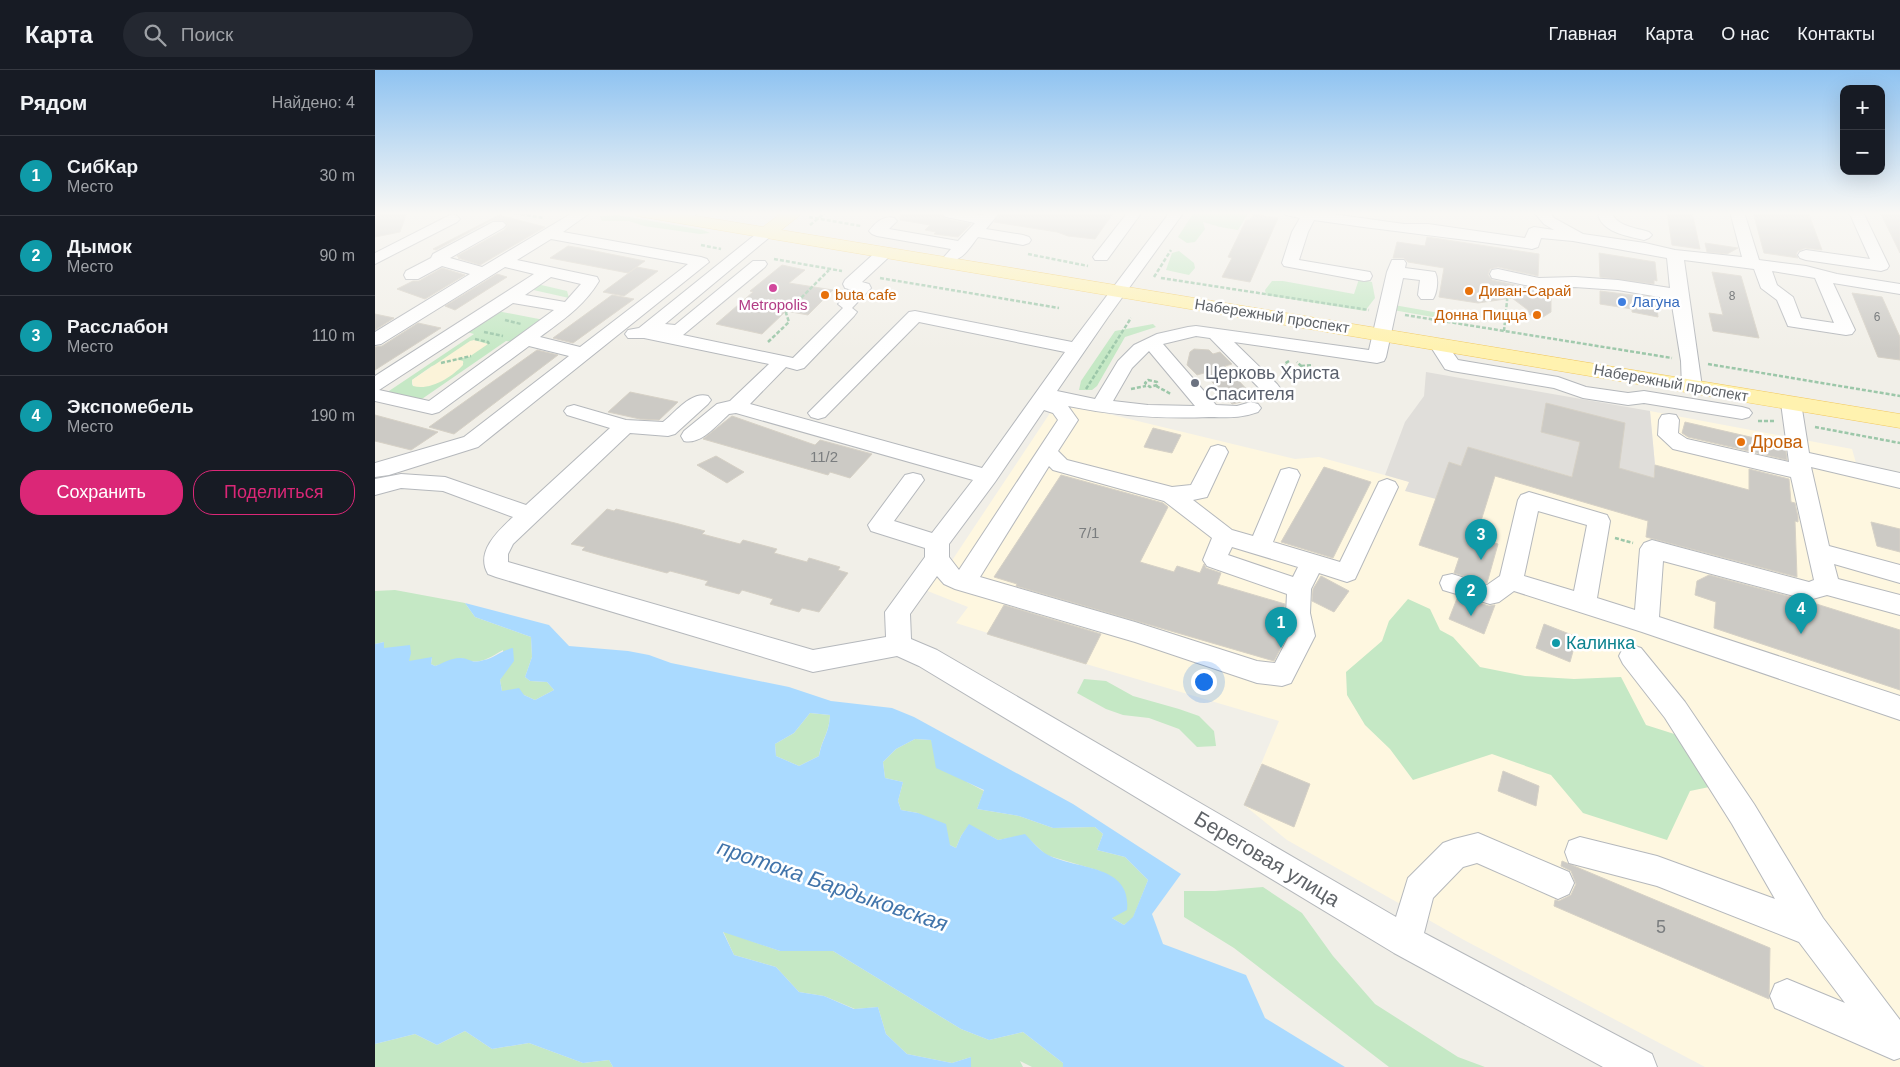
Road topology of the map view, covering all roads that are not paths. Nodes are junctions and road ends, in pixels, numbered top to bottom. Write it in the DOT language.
graph roads {
  1 [pos="509,259"];
  2 [pos="682,259"];
  3 [pos="734,259"];
  4 [pos="878,259"];
  5 [pos="915,259"];
  6 [pos="950,259"];
  7 [pos="1142,259"];
  8 [pos="1292,259"];
  9 [pos="1675,259"];
  10 [pos="1717,259"];
  11 [pos="1755,259"];
  12 [pos="1830,259"];
  13 [pos="1878,259"];
  14 [pos="440,260"];
  15 [pos="503,262"];
  16 [pos="759,264"];
  17 [pos="945,264"];
  18 [pos="1757,264"];
  19 [pos="719,271"];
  20 [pos="548,272"];
  21 [pos="1821,274"];
  22 [pos="412,275"];
  23 [pos="1504,275"];
  24 [pos="1364,276"];
  25 [pos="742,278"];
  26 [pos="481,280"];
  27 [pos="1900,289"];
  28 [pos="1118,291"];
  29 [pos="1427,295"];
  30 [pos="1679,295"];
  31 [pos="510,297"];
  32 [pos="569,308"];
  33 [pos="647,331"];
  34 [pos="612,332"];
  35 [pos="1216,334"];
  36 [pos="1381,334"];
  37 [pos="375,340"];
  38 [pos="524,340"];
  39 [pos="1152,343"];
  40 [pos="1438,344"];
  41 [pos="1077,349"];
  42 [pos="585,354"];
  43 [pos="782,361"];
  44 [pos="1618,374"];
  45 [pos="375,386"];
  46 [pos="1693,387"];
  47 [pos="1270,388"];
  48 [pos="375,395"];
  49 [pos="1601,395"];
  50 [pos="1042,398"];
  51 [pos="701,400"];
  52 [pos="1791,403"];
  53 [pos="736,407"];
  54 [pos="1100,407"];
  55 [pos="1251,408"];
  56 [pos="574,411"];
  57 [pos="1210,411"];
  58 [pos="1742,413"];
  59 [pos="818,414"];
  60 [pos="1669,420"];
  61 [pos="1900,422"];
  62 [pos="625,426"];
  63 [pos="691,436"];
  64 [pos="1047,452"];
  65 [pos="1218,452"];
  66 [pos="1801,465"];
  67 [pos="375,470"];
  68 [pos="1289,475"];
  69 [pos="987,477"];
  70 [pos="913,480"];
  71 [pos="1900,481"];
  72 [pos="375,487"];
  73 [pos="1387,487"];
  74 [pos="1172,494"];
  75 [pos="530,515"];
  76 [pos="1224,536"];
  77 [pos="1260,547"];
  78 [pos="937,551"];
  79 [pos="1821,552"];
  80 [pos="1312,563"];
  81 [pos="1900,574"];
  82 [pos="964,582"];
  83 [pos="1511,582"];
  84 [pos="1453,583"];
  85 [pos="1827,586"];
  86 [pos="1299,589"];
  87 [pos="1584,603"];
  88 [pos="1900,605"];
  89 [pos="1646,622"];
  90 [pos="899,645"];
  91 [pos="1631,656"];
  92 [pos="1900,708"];
  93 [pos="1581,852"];
  94 [pos="1558,883"];
  95 [pos="1811,930"];
  96 [pos="1406,941"];
  97 [pos="1787,996"];
  98 [pos="1898,1043"];
  99 [pos="1639,1067"];
  1 -- 15 [label="street"];
  2 -- 34 [label="street"];
  3 -- 19 [label="street"];
  4 -- 43 [label="street"];
  5 -- 17 [label="main road, Набережный проспект"];
  6 -- 17 [label="street"];
  7 -- 28 [label="street"];
  8 -- 24 [label="street"];
  9 -- 30 [label="street"];
  10 -- 18 [label="street"];
  11 -- 18 [label="street"];
  12 -- 13 [label="street"];
  14 -- 22 [label="street"];
  14 -- 26 [label="street"];
  15 -- 20 [label="street"];
  15 -- 26 [label="street"];
  16 -- 25 [label="street"];
  17 -- 28 [label="main road, Набережный проспект"];
  18 -- 21 [label="street"];
  18 -- 21 [label="street"];
  19 -- 25 [label="street"];
  19 -- 33 [label="street"];
  20 -- 31 [label="street"];
  20 -- 32 [label="street"];
  21 -- 27 [label="street"];
  23 -- 30 [label="street"];
  25 -- 33 [label="street"];
  26 -- 37 [label="street"];
  28 -- 36 [label="main road, Набережный проспект"];
  28 -- 41 [label="street"];
  29 -- 36 [label="street"];
  30 -- 46 [label="street"];
  31 -- 32 [label="street"];
  31 -- 45 [label="street"];
  32 -- 38 [label="street"];
  33 -- 34 [label="street"];
  33 -- 43 [label="street"];
  34 -- 42 [label="street"];
  35 -- 36 [label="street"];
  35 -- 39 [label="street"];
  35 -- 47 [label="street"];
  36 -- 40 [label="main road, Набережный проспект"];
  38 -- 42 [label="street"];
  38 -- 48 [label="street"];
  39 -- 54 [label="street"];
  39 -- 57 [label="street"];
  40 -- 44 [label="main road, Набережный проспект"];
  40 -- 49 [label="street"];
  41 -- 50 [label="street"];
  41 -- 59 [label="street"];
  42 -- 67 [label="street"];
  43 -- 53 [label="street"];
  44 -- 46 [label="main road, Набережный проспект"];
  44 -- 49 [label="street"];
  46 -- 52 [label="main road, Набережный проспект"];
  49 -- 58 [label="street"];
  50 -- 54 [label="street"];
  50 -- 64 [label="street"];
  50 -- 69 [label="street"];
  51 -- 62 [label="street"];
  52 -- 61 [label="main road, Набережный проспект"];
  52 -- 66 [label="street"];
  53 -- 63 [label="street"];
  53 -- 69 [label="street"];
  54 -- 57 [label="street"];
  55 -- 57 [label="street"];
  56 -- 62 [label="street"];
  60 -- 66 [label="street"];
  62 -- 75 [label="street"];
  64 -- 74 [label="street"];
  64 -- 82 [label="street"];
  65 -- 74 [label="street"];
  66 -- 71 [label="street"];
  66 -- 79 [label="street"];
  68 -- 77 [label="street"];
  69 -- 78 [label="street"];
  70 -- 78 [label="street"];
  72 -- 75 [label="street"];
  73 -- 80 [label="street"];
  74 -- 76 [label="street"];
  75 -- 90 [label="street"];
  76 -- 77 [label="street"];
  76 -- 86 [label="street"];
  77 -- 80 [label="street"];
  78 -- 82 [label="street"];
  78 -- 90 [label="street"];
  79 -- 81 [label="street"];
  79 -- 85 [label="street"];
  80 -- 86 [label="street"];
  82 -- 86 [label="street"];
  83 -- 84 [label="street"];
  83 -- 87 [label="street"];
  83 -- 87 [label="street"];
  85 -- 88 [label="street"];
  85 -- 89 [label="street"];
  87 -- 89 [label="street"];
  89 -- 92 [label="street"];
  90 -- 96 [label="street, Береговая улица"];
  91 -- 95 [label="street"];
  93 -- 95 [label="street"];
  94 -- 96 [label="street"];
  95 -- 98 [label="street"];
  96 -- 99 [label="street, Береговая улица"];
  97 -- 98 [label="street"];
}
